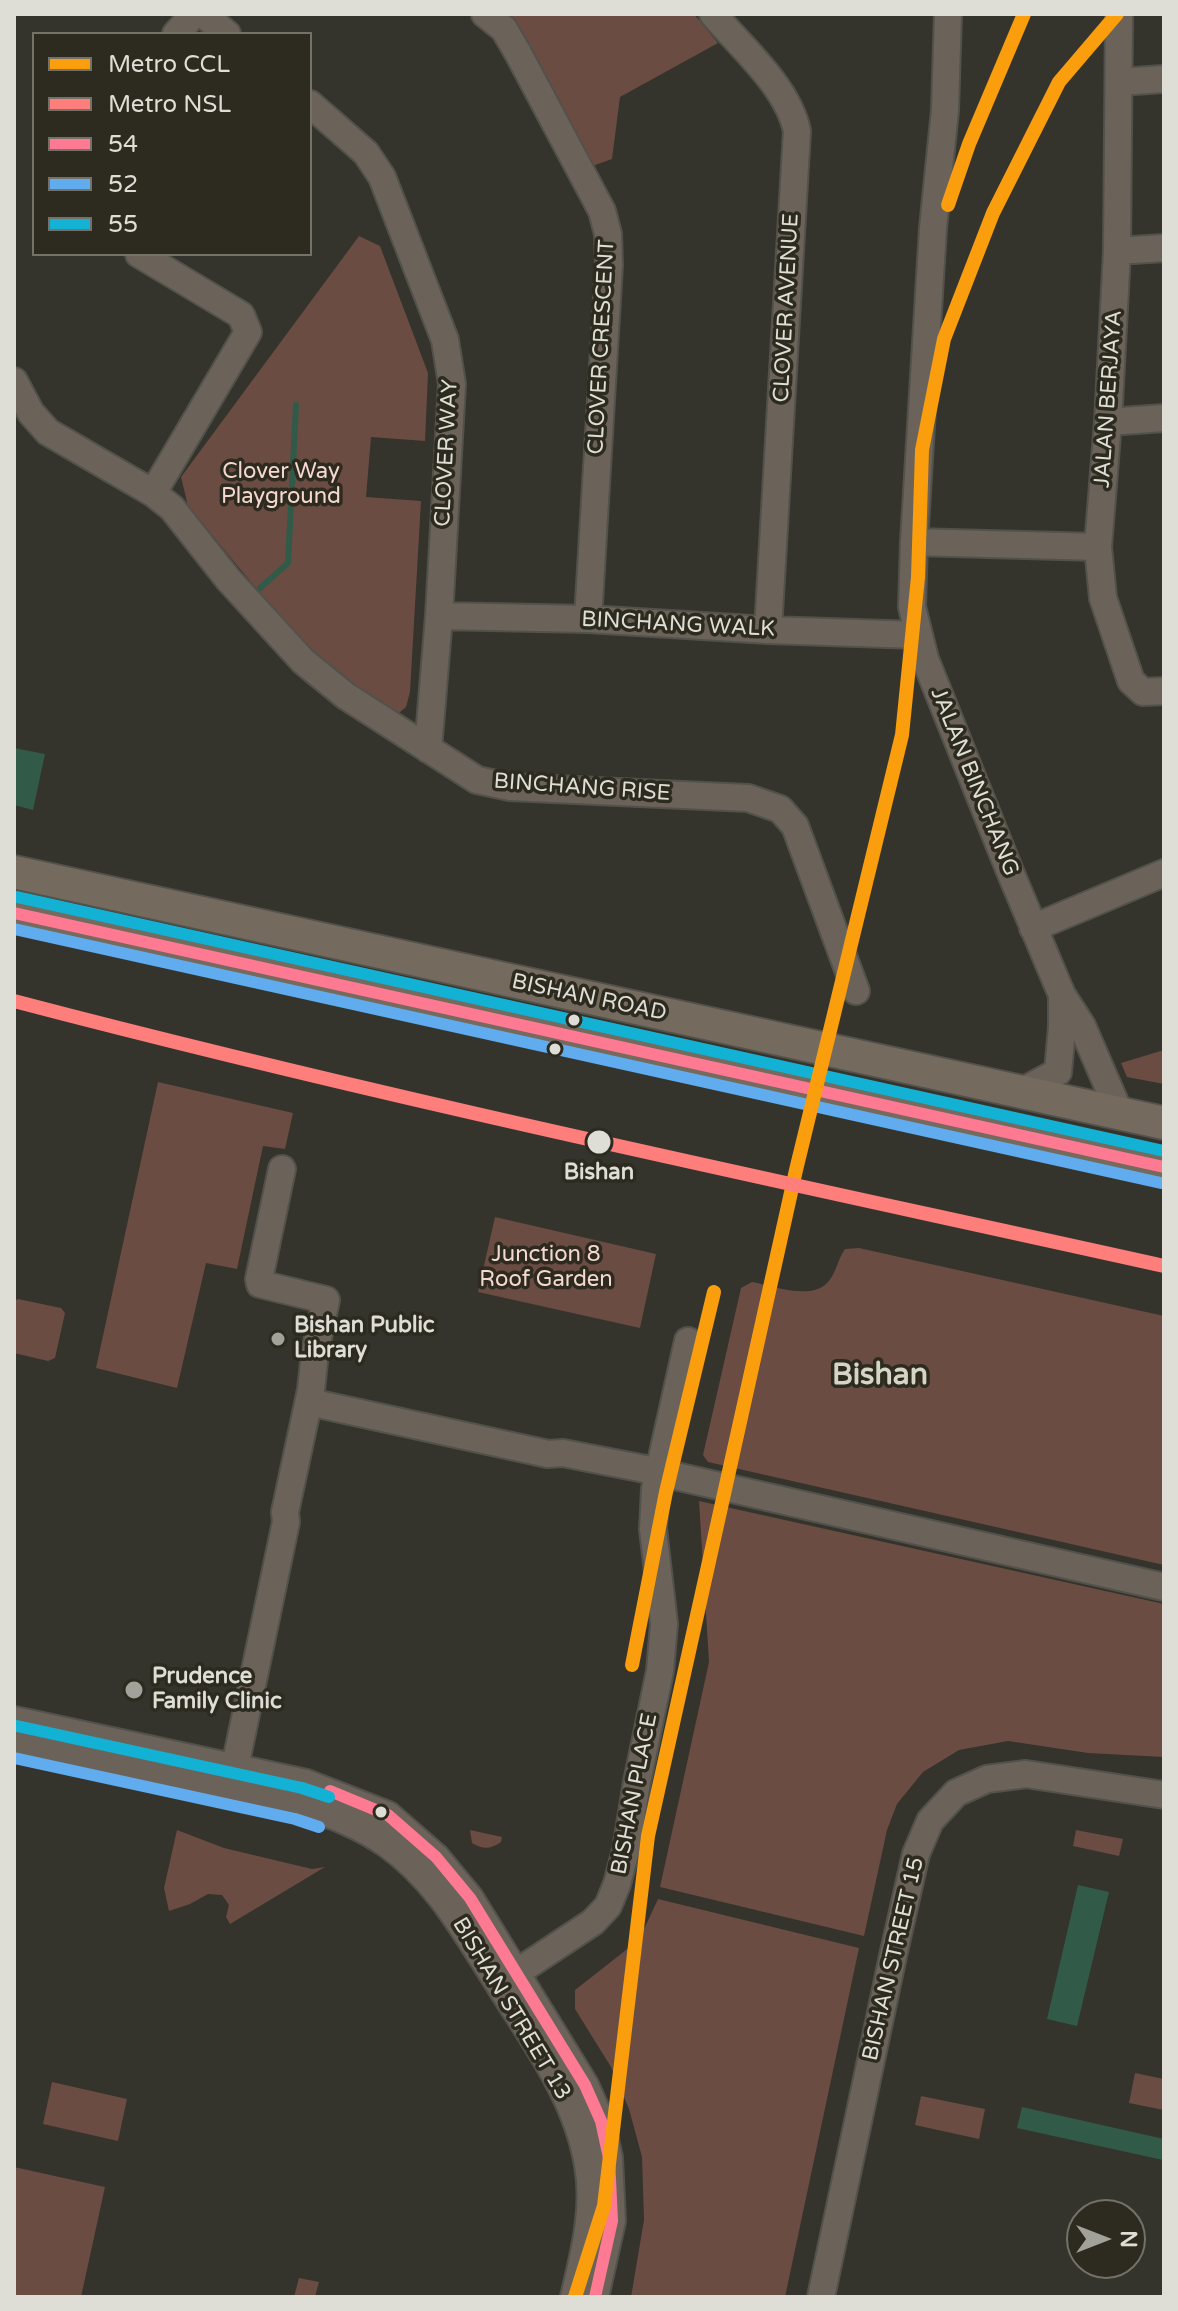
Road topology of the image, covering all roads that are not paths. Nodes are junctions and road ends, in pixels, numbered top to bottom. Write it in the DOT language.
graph roads {
  1 [pos="194,14"];
  2 [pos="203,14"];
  3 [pos="485,14"];
  4 [pos="713,14"];
  5 [pos="948,14"];
  6 [pos="1119,14"];
  7 [pos="178,32"];
  8 [pos="225,32"];
  9 [pos="1164,79"];
  10 [pos="1119,82"];
  11 [pos="312,106"];
  12 [pos="1164,248"];
  13 [pos="1117,251"];
  14 [pos="142,256"];
  15 [pos="14,381"];
  16 [pos="1164,418"];
  17 [pos="1108,422"];
  18 [pos="153,493"];
  19 [pos="914,542"];
  20 [pos="1098,547"];
  21 [pos="439,616"];
  22 [pos="588,619"];
  23 [pos="768,630"];
  24 [pos="917,635"];
  25 [pos="1154,691"];
  26 [pos="428,749"];
  27 [pos="14,872"];
  28 [pos="1164,873"];
  29 [pos="14,913"];
  30 [pos="1033,928"];
  31 [pos="856,991"];
  32 [pos="1062,995"];
  33 [pos="1019,1093"];
  34 [pos="1120,1114"];
  35 [pos="1164,1123"];
  36 [pos="1164,1167"];
  37 [pos="282,1169"];
  38 [pos="688,1341"];
  39 [pos="310,1396"];
  40 [pos="659,1473"];
  41 [pos="1164,1587"];
  42 [pos="14,1720"];
  43 [pos="14,1742"];
  44 [pos="226,1777"];
  45 [pos="1163,1795"];
  46 [pos="516,1973"];
  47 [pos="574,2297"];
  48 [pos="595,2297"];
  49 [pos="821,2297"];
  1 -- 7 [label="street"];
  2 -- 8 [label="street"];
  3 -- 22 [label="street, CLOVER CRESCENT"];
  4 -- 23 [label="street, CLOVER AVENUE"];
  5 -- 19 [label="street, JALAN BINCHANG"];
  6 -- 10 [label="street, JALAN BERJAYA"];
  9 -- 10 [label="street"];
  10 -- 13 [label="street, JALAN BERJAYA"];
  11 -- 21 [label="street, CLOVER WAY"];
  12 -- 13 [label="street"];
  13 -- 17 [label="street, JALAN BERJAYA"];
  14 -- 18 [label="street"];
  15 -- 18 [label="street, BINCHANG RISE"];
  16 -- 17 [label="street"];
  17 -- 20 [label="street, JALAN BERJAYA"];
  18 -- 26 [label="street, BINCHANG RISE"];
  19 -- 20 [label="street"];
  19 -- 24 [label="street, JALAN BINCHANG"];
  20 -- 25 [label="street, JALAN BERJAYA"];
  21 -- 22 [label="street, BINCHANG WALK"];
  21 -- 26 [label="street, CLOVER WAY"];
  22 -- 23 [label="street, BINCHANG WALK"];
  23 -- 24 [label="street, BINCHANG WALK"];
  24 -- 30 [label="street, JALAN BINCHANG"];
  26 -- 31 [label="street, BINCHANG RISE"];
  27 -- 33 [label="main road, BISHAN ROAD"];
  28 -- 30 [label="street"];
  29 -- 36 [label="main road, BISHAN ROAD"];
  30 -- 32 [label="street, JALAN BINCHANG"];
  32 -- 33 [label="street, JALAN BINCHANG"];
  32 -- 34 [label="street, JALAN BINCHANG"];
  33 -- 34 [label="main road, BISHAN ROAD"];
  34 -- 35 [label="main road, BISHAN ROAD"];
  37 -- 39 [label="street"];
  38 -- 40 [label="street, BISHAN PLACE"];
  39 -- 40 [label="street"];
  39 -- 44 [label="street"];
  40 -- 41 [label="street"];
  40 -- 46 [label="street, BISHAN PLACE"];
  42 -- 44 [label="street, BISHAN STREET 13"];
  43 -- 44 [label="street, BISHAN STREET 13"];
  44 -- 46 [label="street, BISHAN STREET 13"];
  44 -- 47 [label="street, BISHAN STREET 13"];
  45 -- 49 [label="street, BISHAN STREET 15"];
  46 -- 48 [label="street, BISHAN STREET 13"];
}
